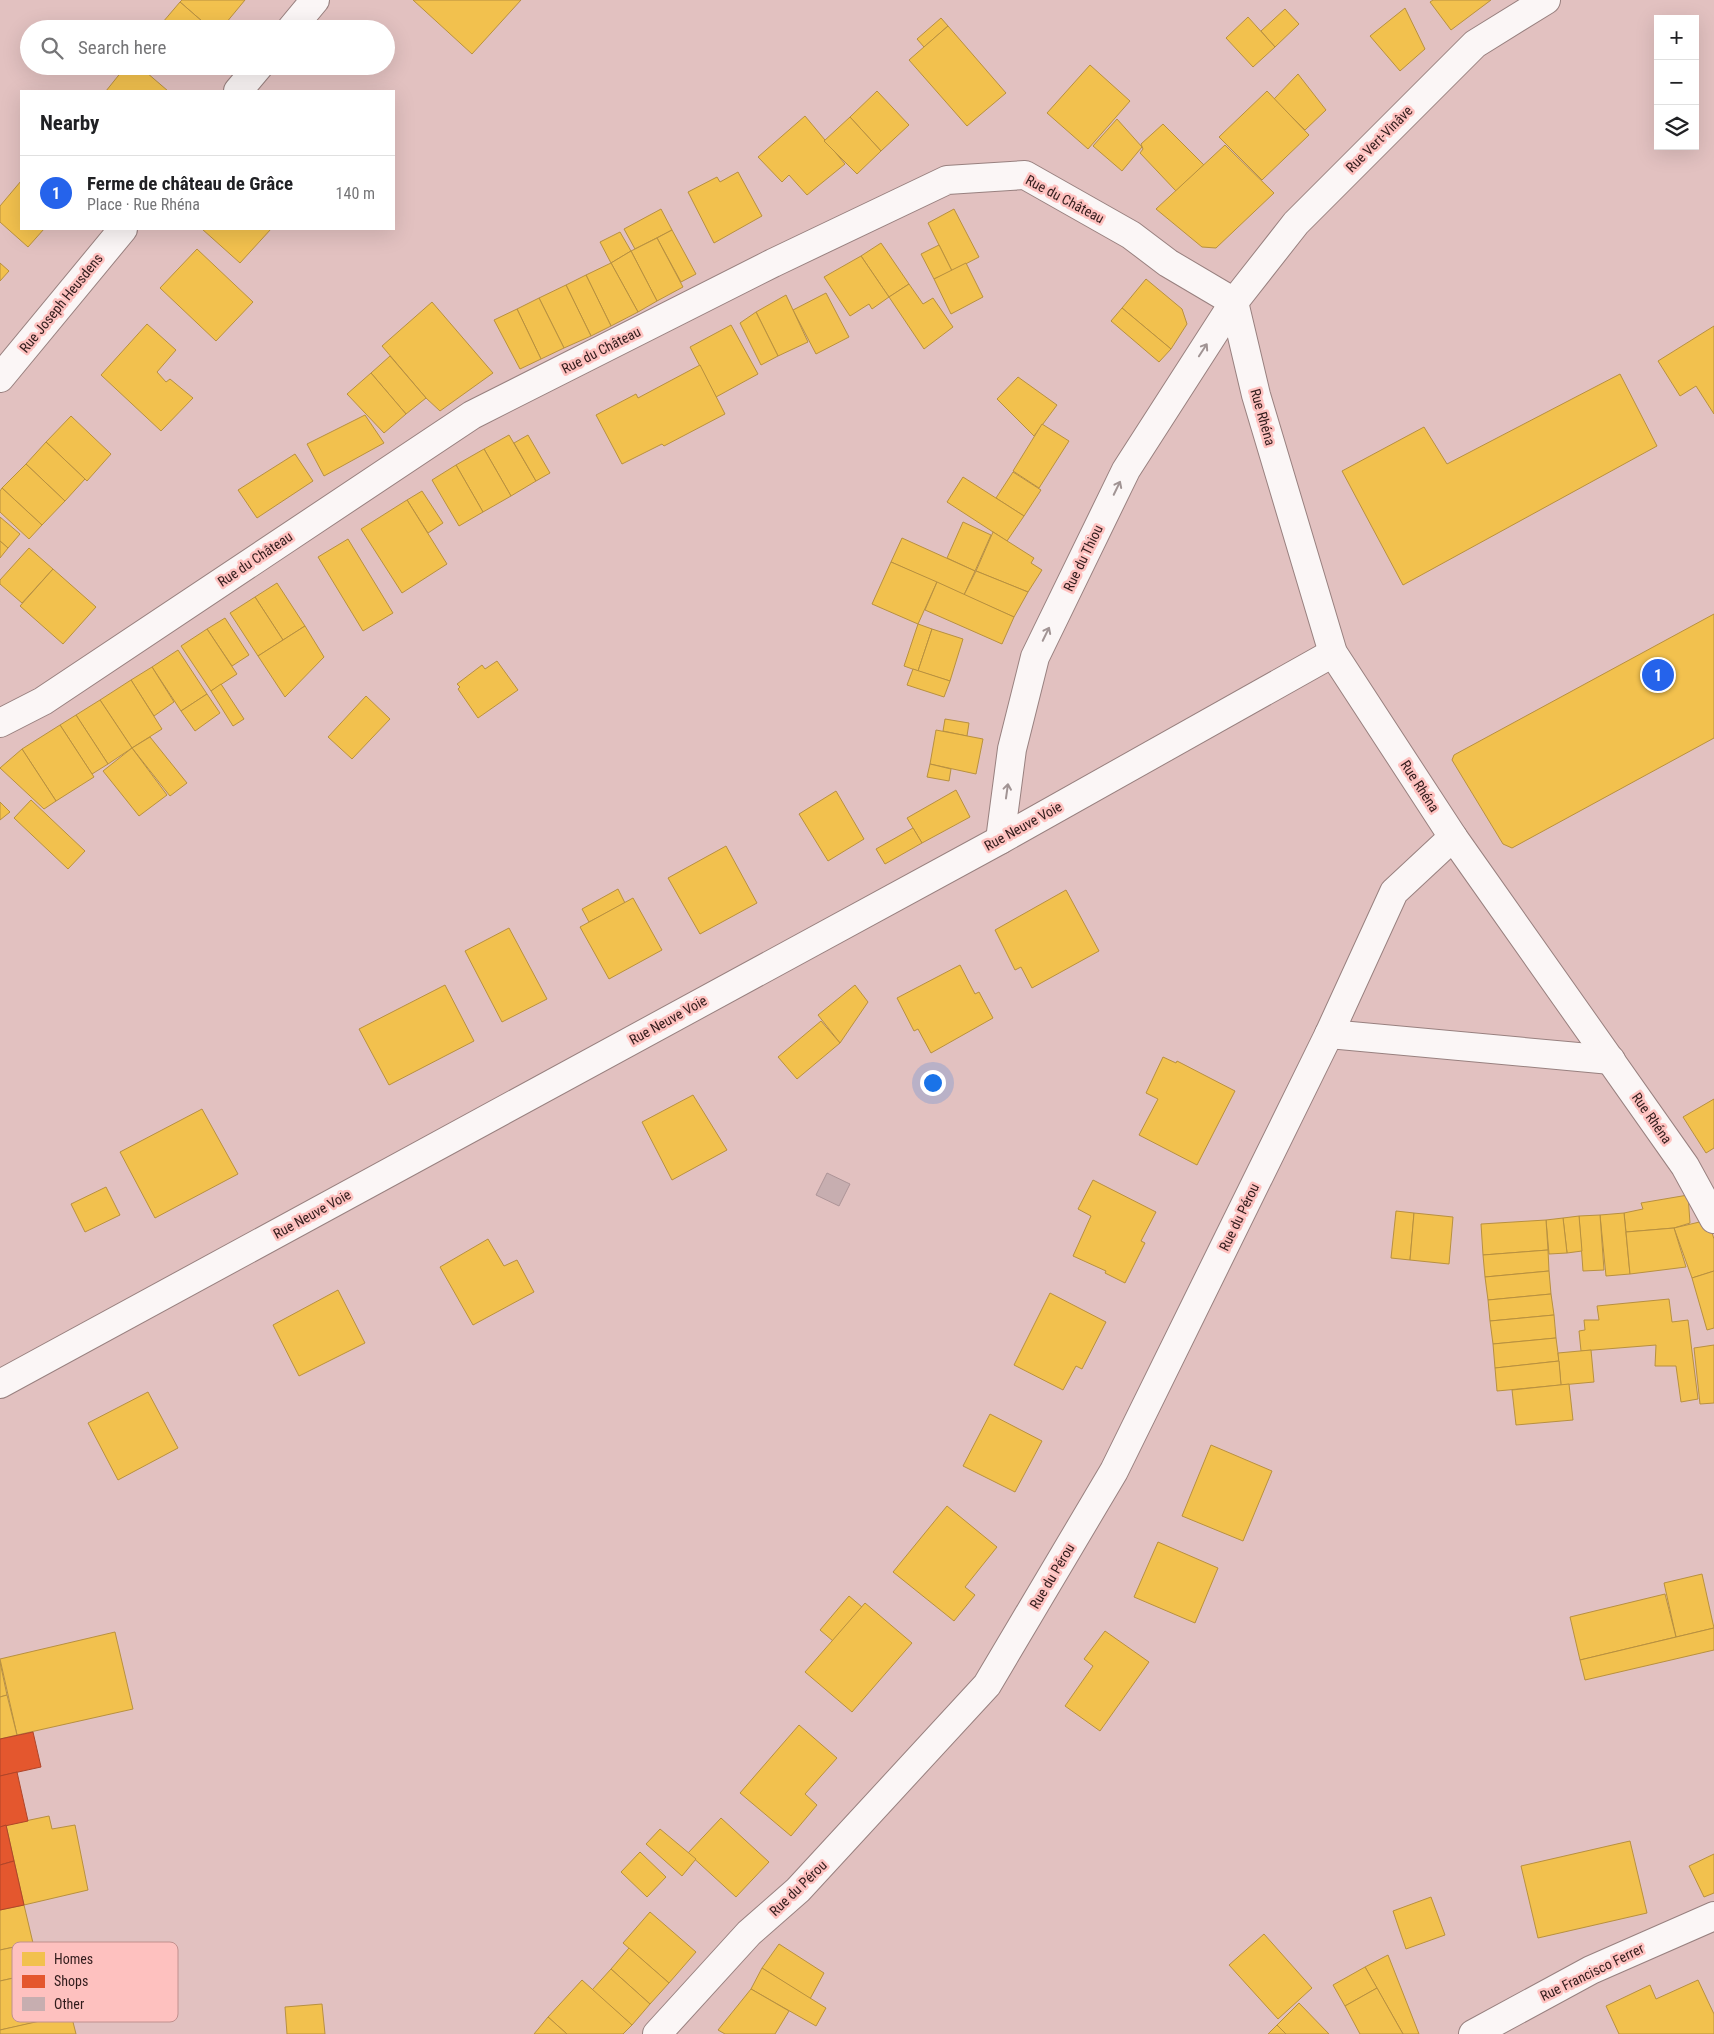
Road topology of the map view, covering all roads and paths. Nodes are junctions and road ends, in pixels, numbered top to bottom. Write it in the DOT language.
graph roads {
  1 [pos="315,0"];
  2 [pos="1546,0"];
  3 [pos="298,20"];
  4 [pos="251,75"];
  5 [pos="239,90"];
  6 [pos="122,230"];
  7 [pos="1234,302"];
  8 [pos="0,378"];
  9 [pos="1333,652"];
  10 [pos="0,723"];
  11 [pos="1453,838"];
  12 [pos="1000,840"];
  13 [pos="1328,1034"];
  14 [pos="1611,1060"];
  15 [pos="1714,1218"];
  16 [pos="0,1384"];
  17 [pos="1714,1916"];
  18 [pos="657,2034"];
  19 [pos="1473,2034"];
  1 -- 3 [label="street"];
  2 -- 7 [label="street, Rue Vert-Vinâve"];
  4 -- 5 [label="street"];
  6 -- 8 [label="street, Rue Joseph Heusdens"];
  7 -- 9 [label="street, Rue Rhéna"];
  7 -- 10 [label="street, Rue du Château"];
  12 -- 7 [label="street, Rue du Thiou, one-way"];
  9 -- 11 [label="street, Rue Rhéna"];
  9 -- 12 [label="street, Rue Neuve Voie"];
  11 -- 13 [label="street, Rue du Pérou"];
  11 -- 14 [label="street, Rue Rhéna"];
  12 -- 16 [label="street, Rue Neuve Voie"];
  13 -- 14 [label="street"];
  13 -- 18 [label="street, Rue du Pérou"];
  14 -- 15 [label="street, Rue Rhéna"];
  17 -- 19 [label="street, Rue Francisco Ferrer"];
}
